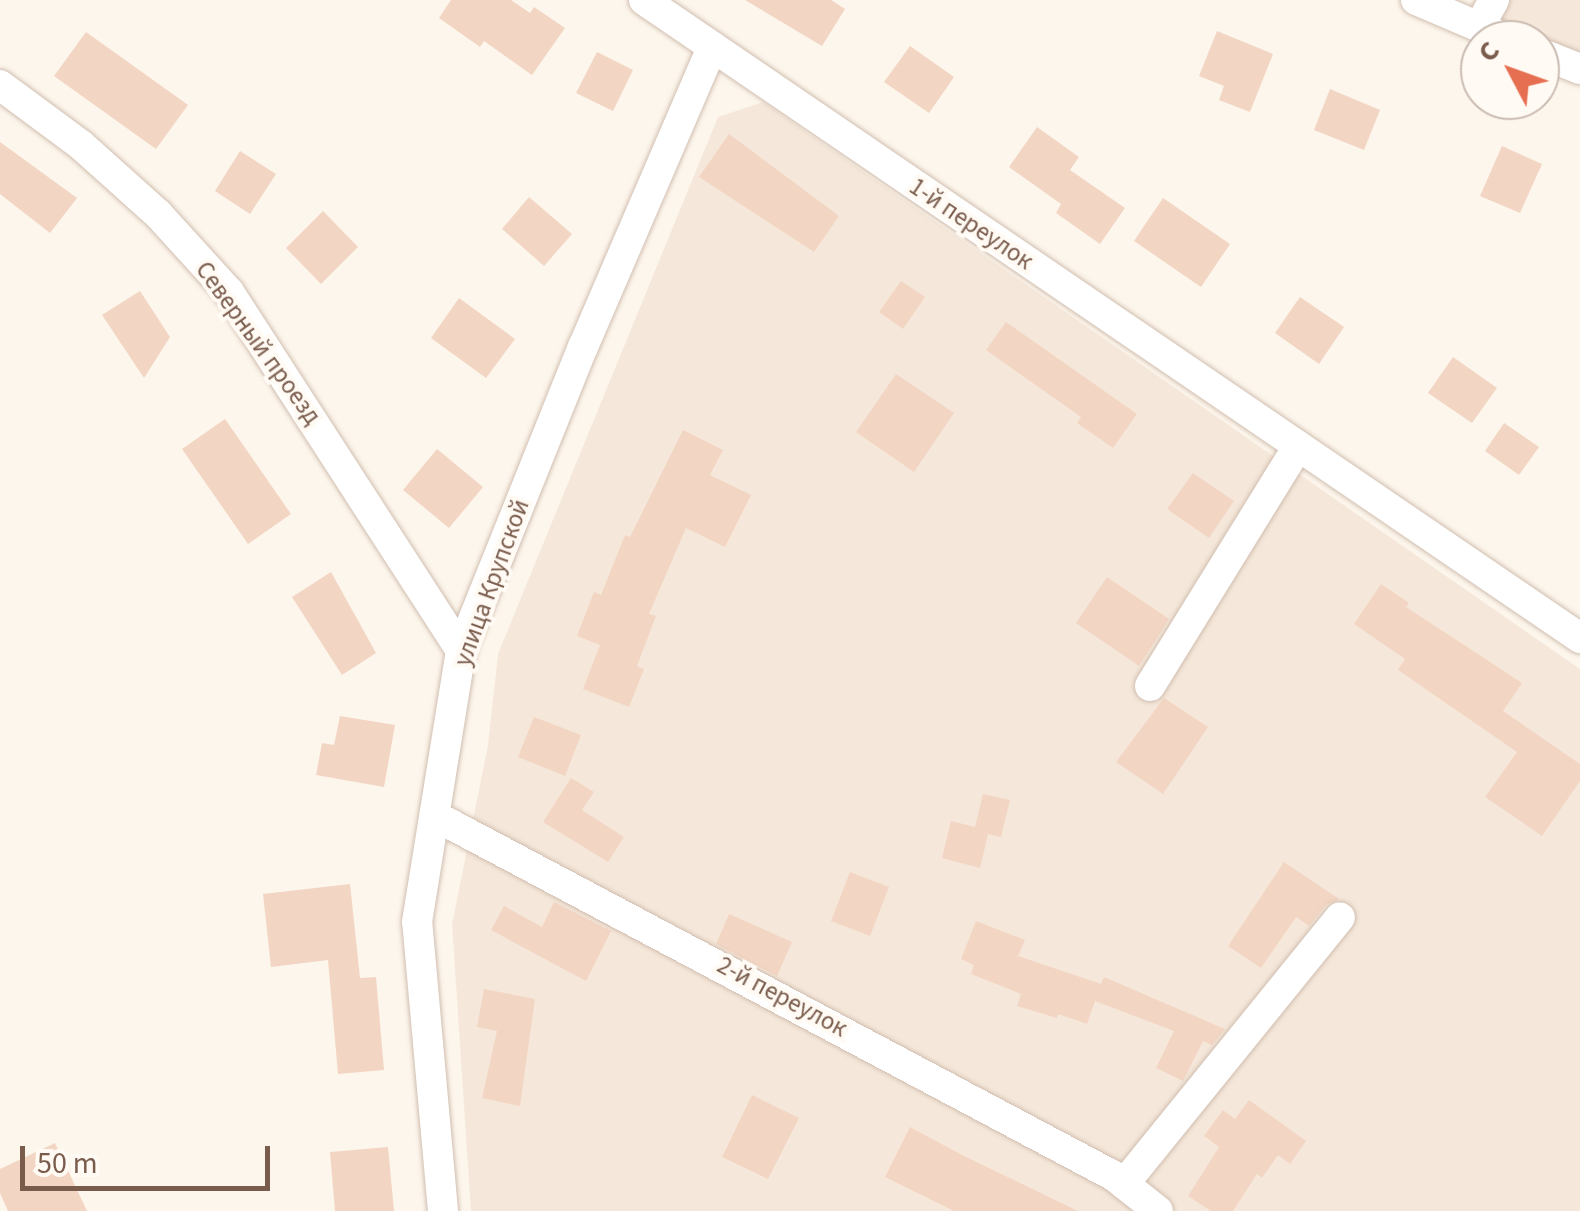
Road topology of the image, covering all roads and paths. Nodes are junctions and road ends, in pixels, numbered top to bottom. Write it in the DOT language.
graph roads {
  1 [pos="644,0"];
  2 [pos="1416,0"];
  3 [pos="1463,20"];
  4 [pos="712,48"];
  5 [pos="0,85"];
  6 [pos="1298,446"];
  7 [pos="1580,638"];
  8 [pos="461,650"];
  9 [pos="1150,686"];
  10 [pos="437,817"];
  11 [pos="1340,917"];
  12 [pos="1124,1184"];
  13 [pos="444,1211"];
  14 [pos="1158,1211"];
  1 -- 4 [label="street, 1-й переулок"];
  2 -- 3 [label="street"];
  4 -- 6 [label="street, 1-й переулок"];
  4 -- 8 [label="street, улица Крупской"];
  5 -- 8 [label="street, Северный проезд"];
  6 -- 7 [label="street, 1-й переулок"];
  6 -- 9 [label="street"];
  8 -- 10 [label="street, улица Крупской"];
  10 -- 12 [label="street, 2-й переулок"];
  10 -- 13 [label="street, улица Крупской"];
  11 -- 12 [label="street"];
  12 -- 14 [label="street, 2-й переулок"];
}
